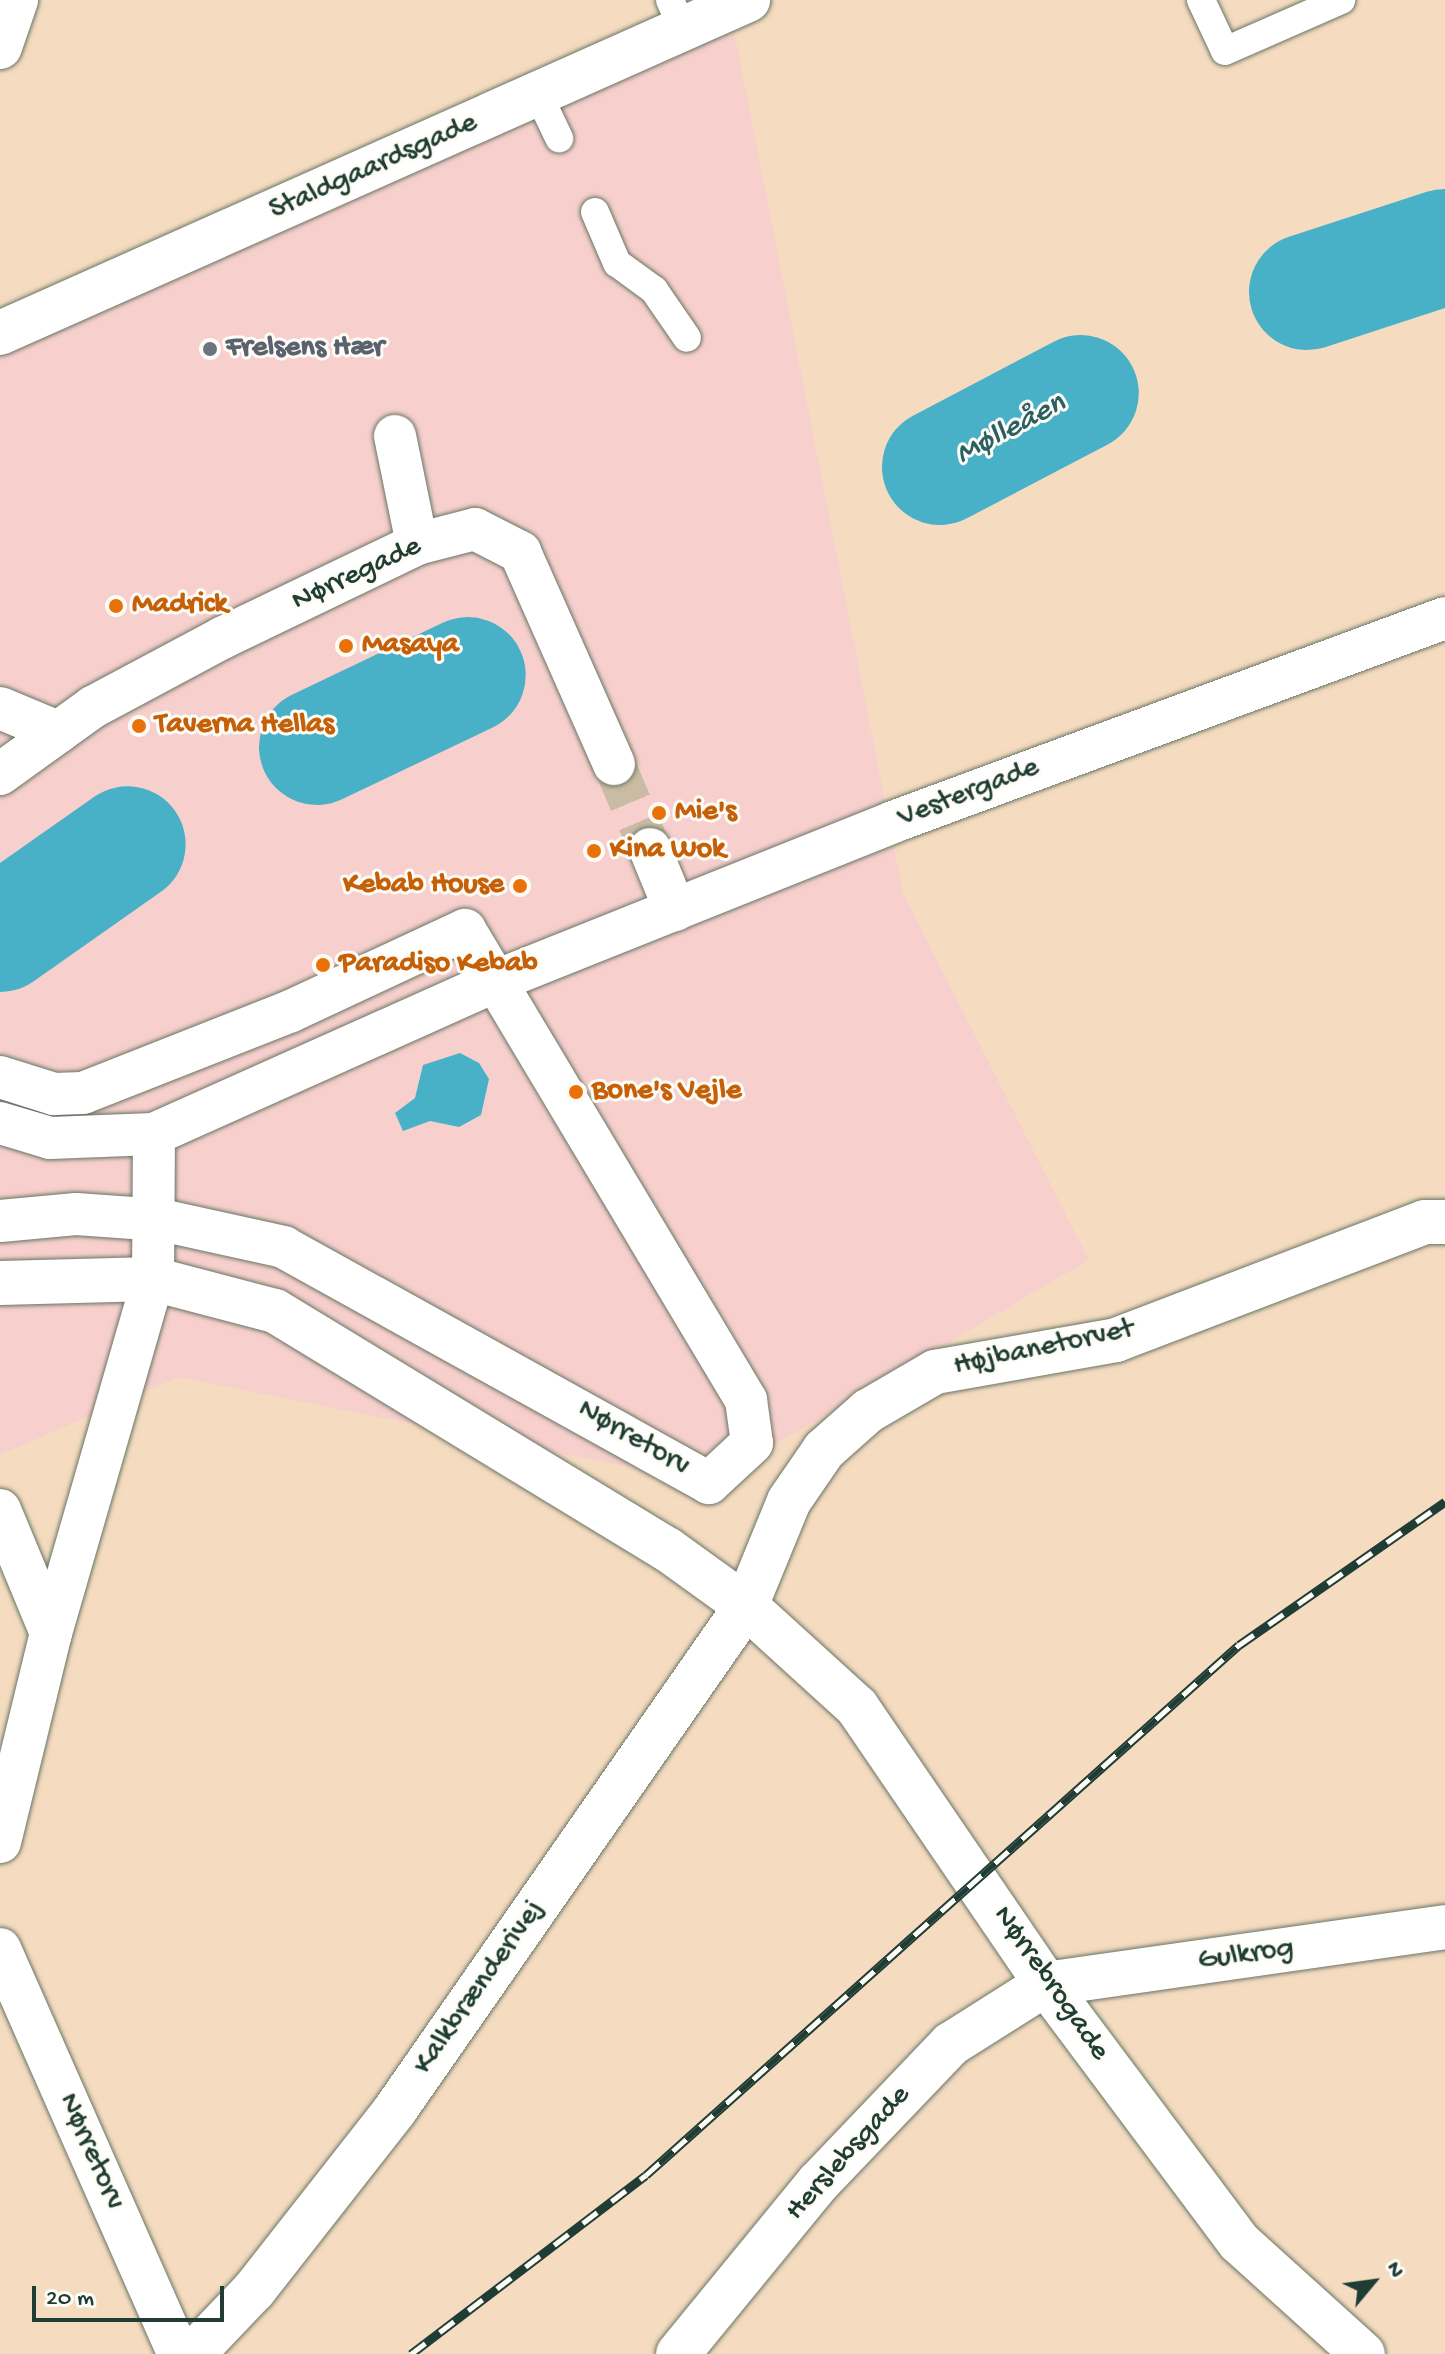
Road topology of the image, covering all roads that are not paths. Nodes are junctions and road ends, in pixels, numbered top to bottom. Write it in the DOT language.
graph roads {
  1 [pos="16,0"];
  2 [pos="748,0"];
  3 [pos="1201,0"];
  4 [pos="1341,0"];
  5 [pos="676,15"];
  6 [pos="0,47"];
  7 [pos="539,96"];
  8 [pos="559,138"];
  9 [pos="595,212"];
  10 [pos="0,333"];
  11 [pos="687,338"];
  12 [pos="395,436"];
  13 [pos="417,544"];
  14 [pos="1445,618"];
  15 [pos="0,708"];
  16 [pos="58,732"];
  17 [pos="614,764"];
  18 [pos="0,774"];
  19 [pos="650,849"];
  20 [pos="675,910"];
  21 [pos="496,981"];
  22 [pos="0,1077"];
  23 [pos="0,1123"];
  24 [pos="154,1134"];
  25 [pos="153,1219"];
  26 [pos="0,1221"];
  27 [pos="1445,1222"];
  28 [pos="153,1279"];
  29 [pos="0,1283"];
  30 [pos="0,1510"];
  31 [pos="746,1606"];
  32 [pos="51,1633"];
  33 [pos="0,1842"];
  34 [pos="1445,1927"];
  35 [pos="0,1949"];
  36 [pos="1046,1984"];
  37 [pos="179,2354"];
  38 [pos="193,2354"];
  39 [pos="678,2354"];
  40 [pos="1363,2354"];
  1 -- 6 [label="street"];
  2 -- 5 [label="street, Staldgaardsgade"];
  3 -- 4 [label="lane"];
  5 -- 7 [label="street, Staldgaardsgade"];
  7 -- 8 [label="lane"];
  7 -- 10 [label="street, Staldgaardsgade"];
  9 -- 11 [label="lane"];
  12 -- 13 [label="street"];
  13 -- 16 [label="street, Nørregade"];
  13 -- 17 [label="street, Nørregade"];
  14 -- 20 [label="street, Vestergade"];
  15 -- 16 [label="street"];
  16 -- 18 [label="street, Nørregade"];
  19 -- 20 [label="street"];
  20 -- 21 [label="street, Vestergade"];
  21 -- 22 [label="street, Nørretorv"];
  21 -- 24 [label="street"];
  21 -- 25 [label="street, Nørretorv"];
  23 -- 24 [label="street"];
  24 -- 25 [label="street"];
  25 -- 26 [label="street, Nørretorv"];
  25 -- 28 [label="street"];
  27 -- 31 [label="street, Højbanetorvet"];
  28 -- 29 [label="street"];
  28 -- 31 [label="street"];
  28 -- 32 [label="street"];
  30 -- 32 [label="street"];
  31 -- 36 [label="street, Nørrebrogade"];
  31 -- 38 [label="street, Kalkbrænderivej"];
  32 -- 33 [label="street"];
  34 -- 36 [label="street, Gulkrog"];
  35 -- 37 [label="street, Nørretorv"];
  36 -- 39 [label="street, Herslebsgade"];
  36 -- 40 [label="street, Nørrebrogade"];
}
